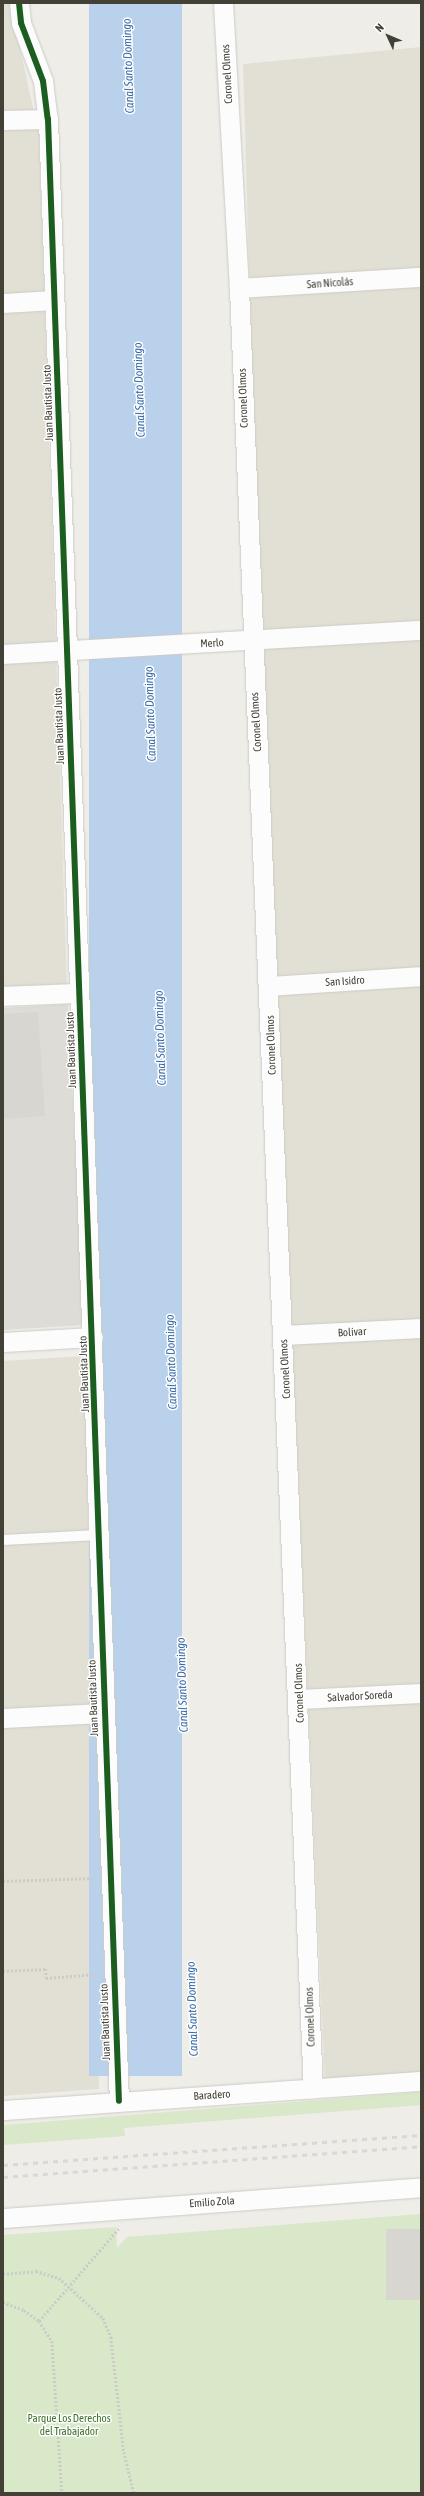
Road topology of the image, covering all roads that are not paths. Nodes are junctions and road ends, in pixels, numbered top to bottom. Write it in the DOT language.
graph roads {
  1 [pos="19,3"];
  2 [pos="223,3"];
  3 [pos="48,119"];
  4 [pos="3,120"];
  5 [pos="421,277"];
  6 [pos="239,288"];
  7 [pos="54,300"];
  8 [pos="3,303"];
  9 [pos="421,630"];
  10 [pos="252,640"];
  11 [pos="67,651"];
  12 [pos="3,654"];
  13 [pos="421,976"];
  14 [pos="268,986"];
  15 [pos="79,993"];
  16 [pos="3,996"];
  17 [pos="421,1328"];
  18 [pos="283,1335"];
  19 [pos="93,1337"];
  20 [pos="3,1342"];
  21 [pos="98,1535"];
  22 [pos="3,1540"];
  23 [pos="421,1693"];
  24 [pos="299,1699"];
  25 [pos="103,1713"];
  26 [pos="3,1718"];
  27 [pos="421,2081"];
  28 [pos="313,2088"];
  29 [pos="119,2101"];
  30 [pos="3,2110"];
  31 [pos="421,2187"];
  32 [pos="3,2218"];
  1 -- 3 [label="street, Juan Bautista Justo"];
  2 -- 6 [label="street, Coronel Olmos"];
  3 -- 4 [label="street"];
  3 -- 7 [label="street, Juan Bautista Justo"];
  5 -- 6 [label="street, San Nicolás"];
  6 -- 10 [label="street, Coronel Olmos"];
  7 -- 8 [label="street"];
  7 -- 11 [label="street, Juan Bautista Justo"];
  9 -- 10 [label="street, Merlo"];
  10 -- 11 [label="street, Merlo"];
  10 -- 14 [label="street, Coronel Olmos"];
  11 -- 12 [label="street, Merlo"];
  11 -- 15 [label="street, Juan Bautista Justo"];
  13 -- 14 [label="street, San Isidro"];
  14 -- 18 [label="street, Coronel Olmos"];
  15 -- 16 [label="street"];
  15 -- 19 [label="street, Juan Bautista Justo"];
  17 -- 18 [label="street, Bolívar"];
  18 -- 24 [label="street, Coronel Olmos"];
  19 -- 20 [label="street"];
  19 -- 21 [label="street, Juan Bautista Justo"];
  21 -- 22 [label="lane"];
  21 -- 25 [label="street, Juan Bautista Justo"];
  23 -- 24 [label="street, Salvador Soreda"];
  24 -- 28 [label="street, Coronel Olmos"];
  25 -- 26 [label="street"];
  25 -- 29 [label="street, Juan Bautista Justo"];
  27 -- 28 [label="street, Baradero"];
  28 -- 29 [label="street, Baradero"];
  29 -- 30 [label="street, Baradero"];
  31 -- 32 [label="street, Emilio Zola"];
}
